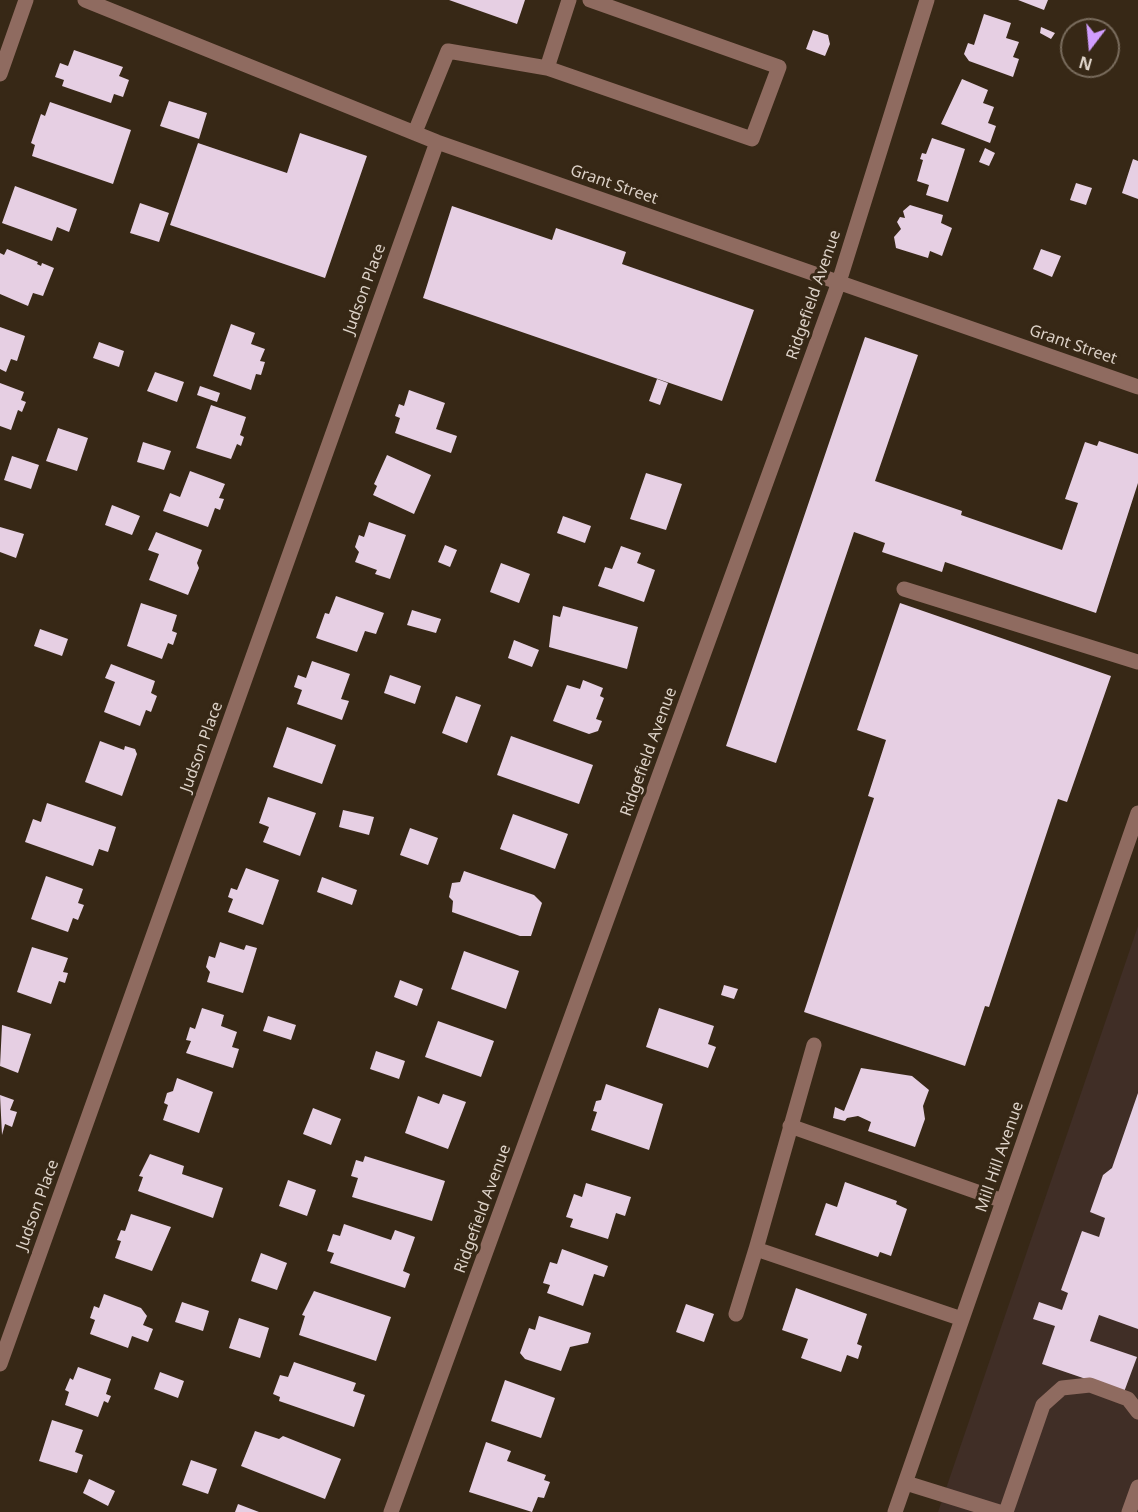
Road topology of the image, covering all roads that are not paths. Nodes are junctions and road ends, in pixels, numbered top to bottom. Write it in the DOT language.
graph roads {
  1 [pos="26,0"];
  2 [pos="85,0"];
  3 [pos="569,0"];
  4 [pos="590,0"];
  5 [pos="927,0"];
  6 [pos="547,68"];
  7 [pos="0,74"];
  8 [pos="415,132"];
  9 [pos="437,142"];
  10 [pos="839,282"];
  11 [pos="1138,387"];
  12 [pos="904,589"];
  13 [pos="1138,662"];
  14 [pos="1138,813"];
  15 [pos="814,1045"];
  16 [pos="790,1126"];
  17 [pos="1003,1201"];
  18 [pos="756,1249"];
  19 [pos="736,1314"];
  20 [pos="962,1319"];
  21 [pos="0,1364"];
  22 [pos="1138,1412"];
  23 [pos="906,1483"];
  24 [pos="1138,1487"];
  25 [pos="391,1512"];
  26 [pos="895,1512"];
  27 [pos="999,1512"];
  28 [pos="1006,1512"];
  29 [pos="1129,1512"];
  1 -- 7 [label="street"];
  2 -- 8 [label="street, Grant Street"];
  3 -- 6 [label="street"];
  4 -- 6 [label="street"];
  5 -- 10 [label="street, Ridgefield Avenue"];
  6 -- 8 [label="street"];
  8 -- 9 [label="street, Grant Street"];
  9 -- 10 [label="street, Grant Street"];
  9 -- 21 [label="street, Judson Place"];
  10 -- 11 [label="street, Grant Street"];
  10 -- 25 [label="street, Ridgefield Avenue"];
  12 -- 13 [label="street"];
  14 -- 17 [label="street, Mill Hill Avenue"];
  15 -- 16 [label="street"];
  16 -- 17 [label="street"];
  16 -- 18 [label="street"];
  17 -- 20 [label="street, Mill Hill Avenue"];
  18 -- 19 [label="street"];
  18 -- 20 [label="street"];
  20 -- 23 [label="street, Mill Hill Avenue"];
  22 -- 28 [label="street"];
  23 -- 26 [label="street, Mill Hill Avenue"];
  23 -- 27 [label="street"];
  24 -- 29 [label="street"];
}
